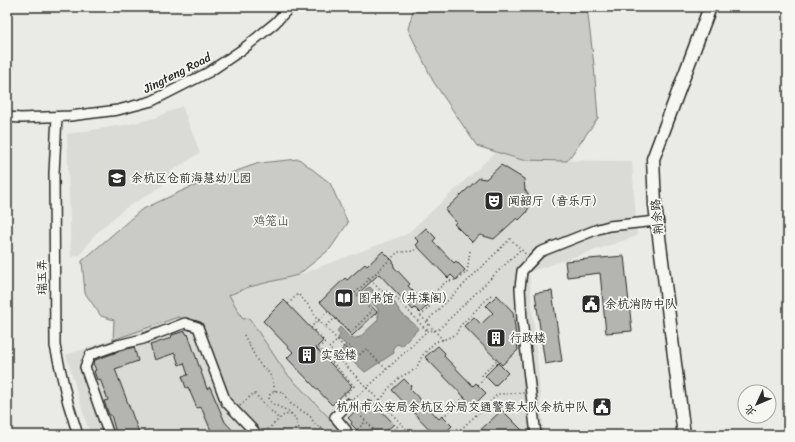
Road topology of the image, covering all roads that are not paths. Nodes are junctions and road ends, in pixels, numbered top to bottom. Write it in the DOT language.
graph roads {
  1 [pos="290,7"];
  2 [pos="710,7"];
  3 [pos="7,117"];
  4 [pos="57,117"];
  5 [pos="657,221"];
  6 [pos="348,404"];
  7 [pos="258,433"];
  8 [pos="78,435"];
  9 [pos="109,435"];
  10 [pos="347,435"];
  11 [pos="536,435"];
  12 [pos="684,435"];
  1 -- 4 [label="street, Jingteng Road"];
  2 -- 5 [label="main road, 荆余路"];
  3 -- 4 [label="street, Jingteng Road"];
  4 -- 8 [label="street, 瑞玉弄"];
  5 -- 11 [label="street"];
  5 -- 12 [label="main road, 荆余路"];
  6 -- 10 [label="street"];
  7 -- 9 [label="street"];
}
